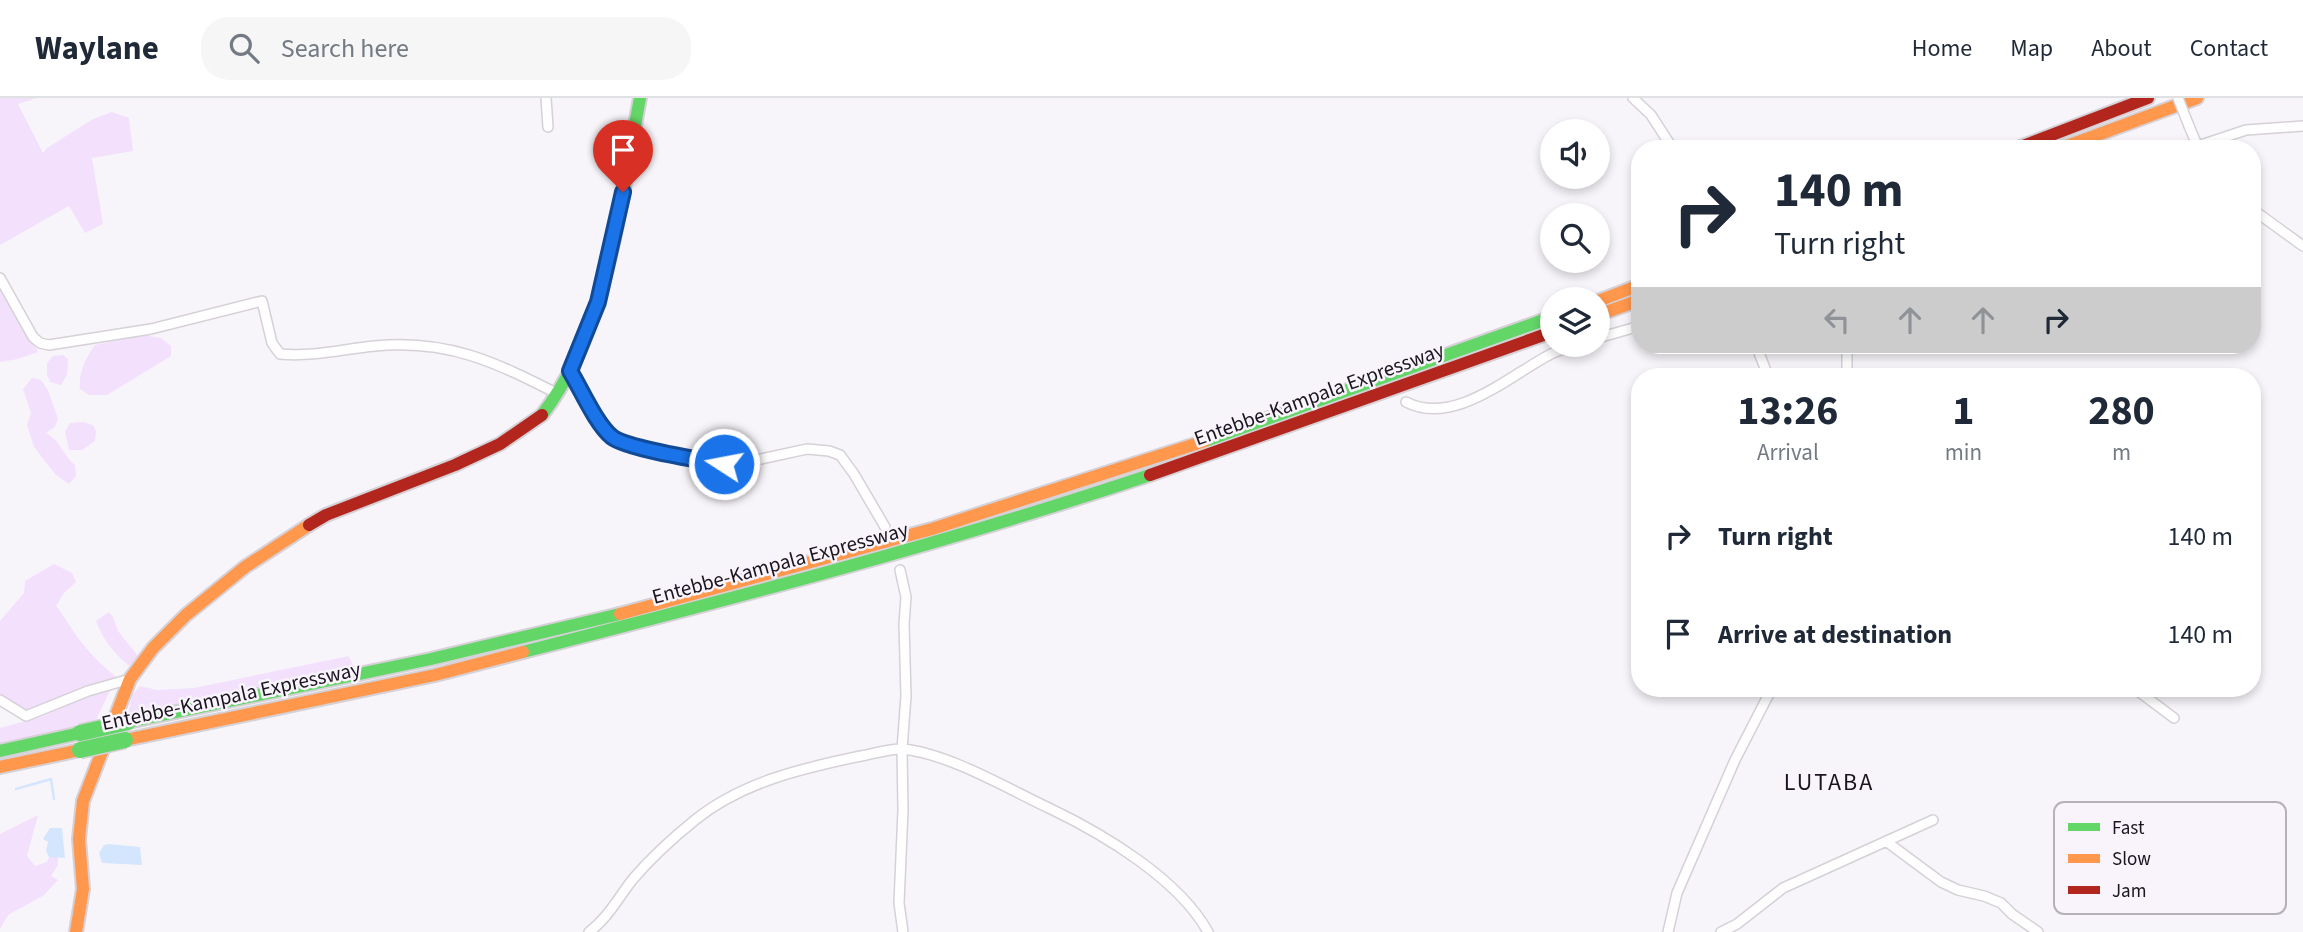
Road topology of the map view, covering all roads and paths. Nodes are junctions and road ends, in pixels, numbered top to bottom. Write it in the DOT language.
graph roads {
  1 [pos="546,98"];
  2 [pos="640,98"];
  3 [pos="1633,98"];
  4 [pos="2148,98"];
  5 [pos="2178,98"];
  6 [pos="2197,98"];
  7 [pos="2303,126"];
  8 [pos="548,127"];
  9 [pos="1668,140"];
  10 [pos="2038,140"];
  11 [pos="2083,140"];
  12 [pos="2192,140"];
  13 [pos="2215,140"];
  14 [pos="2261,216"];
  15 [pos="2303,246"];
  16 [pos="0,278"];
  17 [pos="1631,288"];
  18 [pos="1610,296"];
  19 [pos="1631,303"];
  20 [pos="1610,311"];
  21 [pos="1540,321"];
  22 [pos="1631,329"];
  23 [pos="1610,335"];
  24 [pos="1540,336"];
  25 [pos="1546,357"];
  26 [pos="570,371"];
  27 [pos="558,394"];
  28 [pos="1406,402"];
  29 [pos="885,527"];
  30 [pos="900,570"];
  31 [pos="130,679"];
  32 [pos="1767,697"];
  33 [pos="2146,697"];
  34 [pos="0,700"];
  35 [pos="2174,718"];
  36 [pos="902,748"];
  37 [pos="0,751"];
  38 [pos="0,767"];
  39 [pos="1933,820"];
  40 [pos="1887,842"];
  41 [pos="76,932"];
  42 [pos="589,932"];
  43 [pos="903,932"];
  44 [pos="1208,932"];
  45 [pos="1668,932"];
  46 [pos="1721,932"];
  47 [pos="2038,932"];
  1 -- 8 [label="street"];
  2 -- 26 [label="main road"];
  3 -- 9 [label="street"];
  4 -- 10 [label="main road"];
  5 -- 12 [label="street, bridge"];
  6 -- 11 [label="main road"];
  7 -- 13 [label="street"];
  14 -- 15 [label="street"];
  16 -- 27 [label="street"];
  17 -- 18 [label="main road"];
  19 -- 20 [label="main road"];
  21 -- 37 [label="main road, Entebbe-Kampala Expressway, bridge"];
  22 -- 23 [label="street"];
  24 -- 38 [label="main road, Entebbe-Kampala Expressway, bridge"];
  25 -- 28 [label="street"];
  26 -- 27 [label="main road"];
  26 -- 29 [label="street"];
  27 -- 31 [label="main road"];
  30 -- 36 [label="street"];
  31 -- 34 [label="street"];
  31 -- 41 [label="main road"];
  32 -- 45 [label="street"];
  33 -- 35 [label="street"];
  36 -- 42 [label="street"];
  36 -- 43 [label="street"];
  36 -- 44 [label="street"];
  39 -- 40 [label="street"];
  40 -- 46 [label="street"];
  40 -- 47 [label="street"];
}
